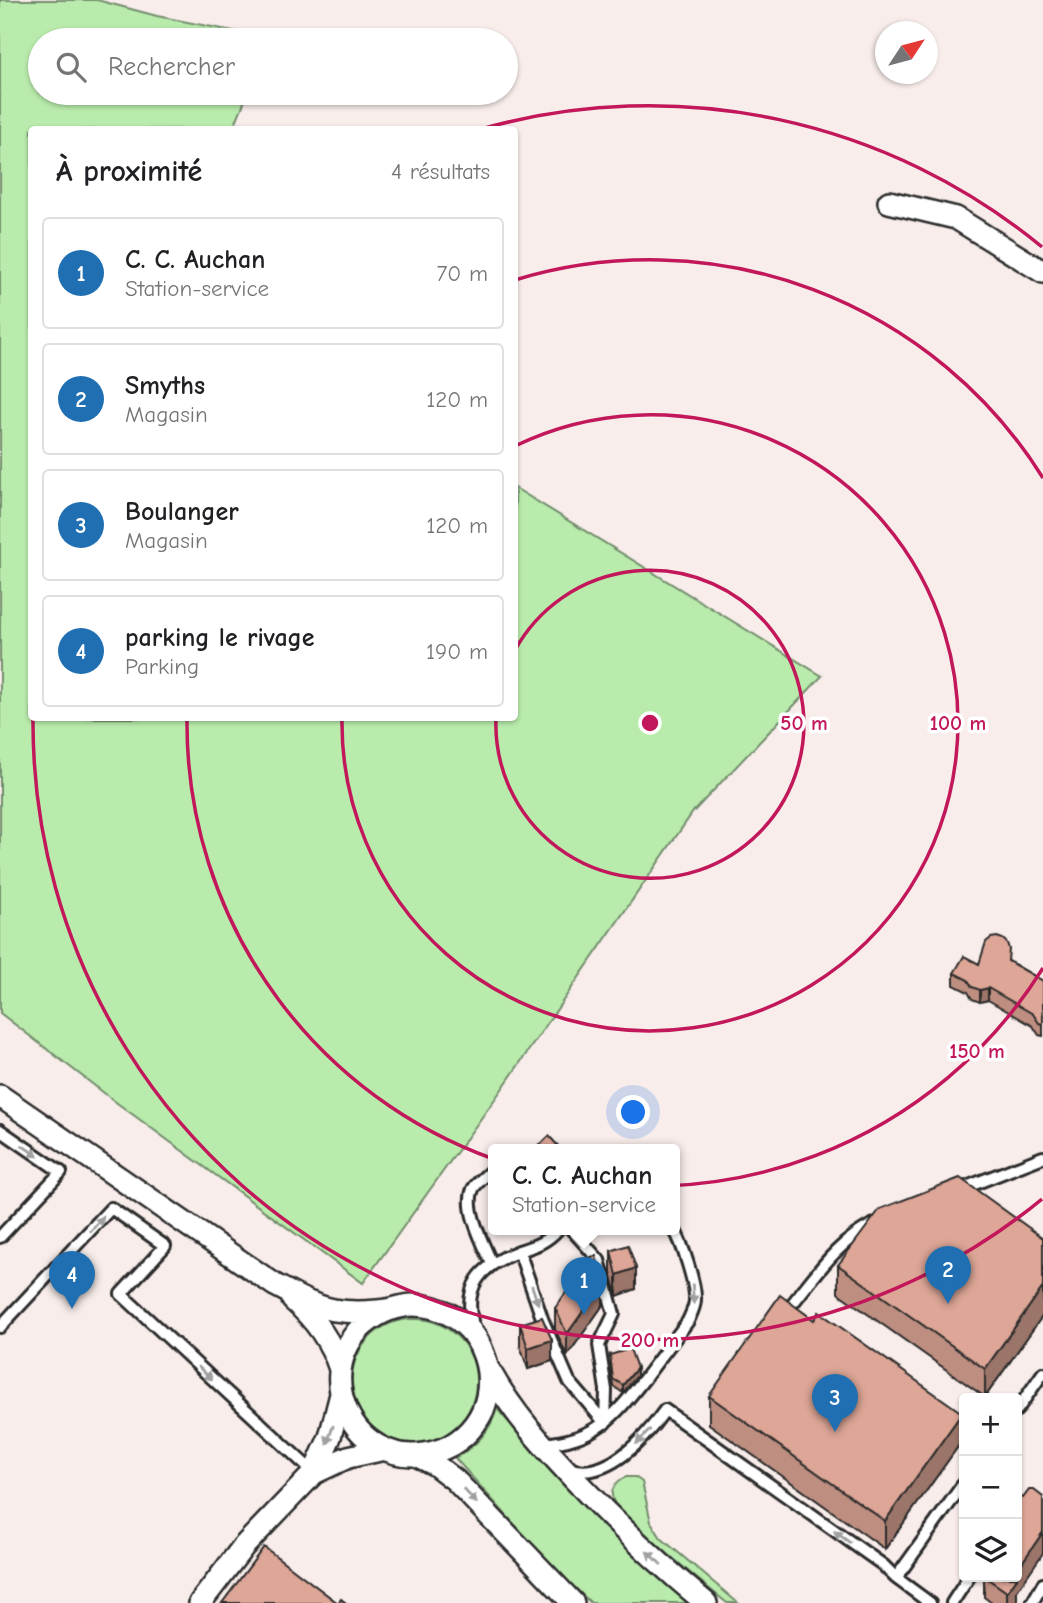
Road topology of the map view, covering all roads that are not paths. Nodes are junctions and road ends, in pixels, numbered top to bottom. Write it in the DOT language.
graph roads {
  1 [pos="889,202"];
  2 [pos="1043,272"];
  3 [pos="0,1096"];
  4 [pos="0,1130"];
  5 [pos="1043,1157"];
  6 [pos="488,1174"];
  7 [pos="946,1195"];
  8 [pos="885,1220"];
  9 [pos="553,1235"];
  10 [pos="576,1235"];
  11 [pos="677,1235"];
  12 [pos="0,1237"];
  13 [pos="519,1251"];
  14 [pos="492,1264"];
  15 [pos="275,1284"];
  16 [pos="793,1303"];
  17 [pos="391,1309"];
  18 [pos="0,1327"];
  19 [pos="479,1343"];
  20 [pos="488,1369"];
  21 [pos="340,1370"];
  22 [pos="1043,1373"];
  23 [pos="341,1394"];
  24 [pos="1022,1403"];
  25 [pos="605,1423"];
  26 [pos="542,1444"];
  27 [pos="385,1449"];
  28 [pos="416,1455"];
  29 [pos="558,1462"];
  30 [pos="314,1473"];
  31 [pos="959,1490"];
  32 [pos="896,1578"];
  33 [pos="966,1582"];
  34 [pos="1043,1584"];
  35 [pos="200,1603"];
  36 [pos="573,1603"];
  37 [pos="705,1603"];
  38 [pos="930,1603"];
  39 [pos="953,1603"];
  40 [pos="1032,1603"];
  1 -- 2 [label="street"];
  3 -- 15 [label="street"];
  4 -- 12 [label="lane, one-way"];
  5 -- 7 [label="lane"];
  6 -- 14 [label="lane"];
  8 -- 16 [label="lane"];
  9 -- 13 [label="lane"];
  10 -- 25 [label="lane"];
  11 -- 25 [label="lane, one-way"];
  13 -- 14 [label="lane"];
  13 -- 25 [label="lane, one-way"];
  14 -- 19 [label="lane"];
  15 -- 17 [label="street"];
  15 -- 21 [label="street"];
  17 -- 19 [label="street"];
  17 -- 21 [label="street"];
  18 -- 30 [label="lane, one-way"];
  19 -- 20 [label="street"];
  20 -- 26 [label="street"];
  20 -- 28 [label="street"];
  21 -- 23 [label="street"];
  22 -- 24 [label="lane"];
  23 -- 27 [label="street"];
  23 -- 30 [label="street, one-way"];
  25 -- 26 [label="lane"];
  26 -- 29 [label="street"];
  27 -- 28 [label="street"];
  27 -- 30 [label="street"];
  28 -- 36 [label="street, one-way"];
  32 -- 29 [label="lane, one-way"];
  37 -- 29 [label="street, one-way"];
  30 -- 35 [label="street"];
  31 -- 32 [label="lane"];
  32 -- 38 [label="lane"];
  33 -- 39 [label="lane"];
  34 -- 40 [label="lane"];
}
